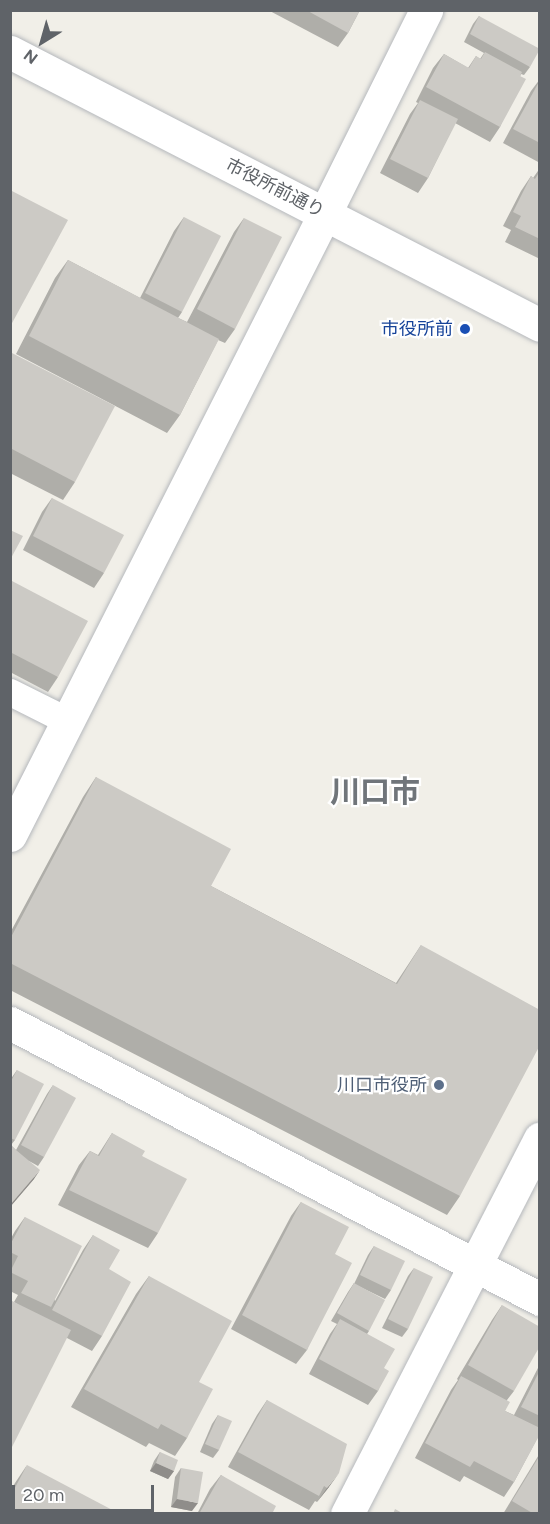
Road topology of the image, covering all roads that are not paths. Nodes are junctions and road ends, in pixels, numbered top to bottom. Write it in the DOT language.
graph roads {
  1 [pos="426,10"];
  2 [pos="10,52"];
  3 [pos="325,213"];
  4 [pos="540,325"];
  5 [pos="10,692"];
  6 [pos="68,721"];
  7 [pos="10,835"];
  8 [pos="10,1023"];
  9 [pos="540,1139"];
  10 [pos="475,1265"];
  11 [pos="540,1299"];
  12 [pos="347,1514"];
  1 -- 3 [label="street"];
  2 -- 3 [label="street, 市役所前通り"];
  3 -- 4 [label="street, 市役所前通り"];
  3 -- 6 [label="street"];
  5 -- 6 [label="lane"];
  6 -- 7 [label="street"];
  8 -- 10 [label="street"];
  9 -- 10 [label="street"];
  10 -- 11 [label="street"];
  10 -- 12 [label="street"];
}
